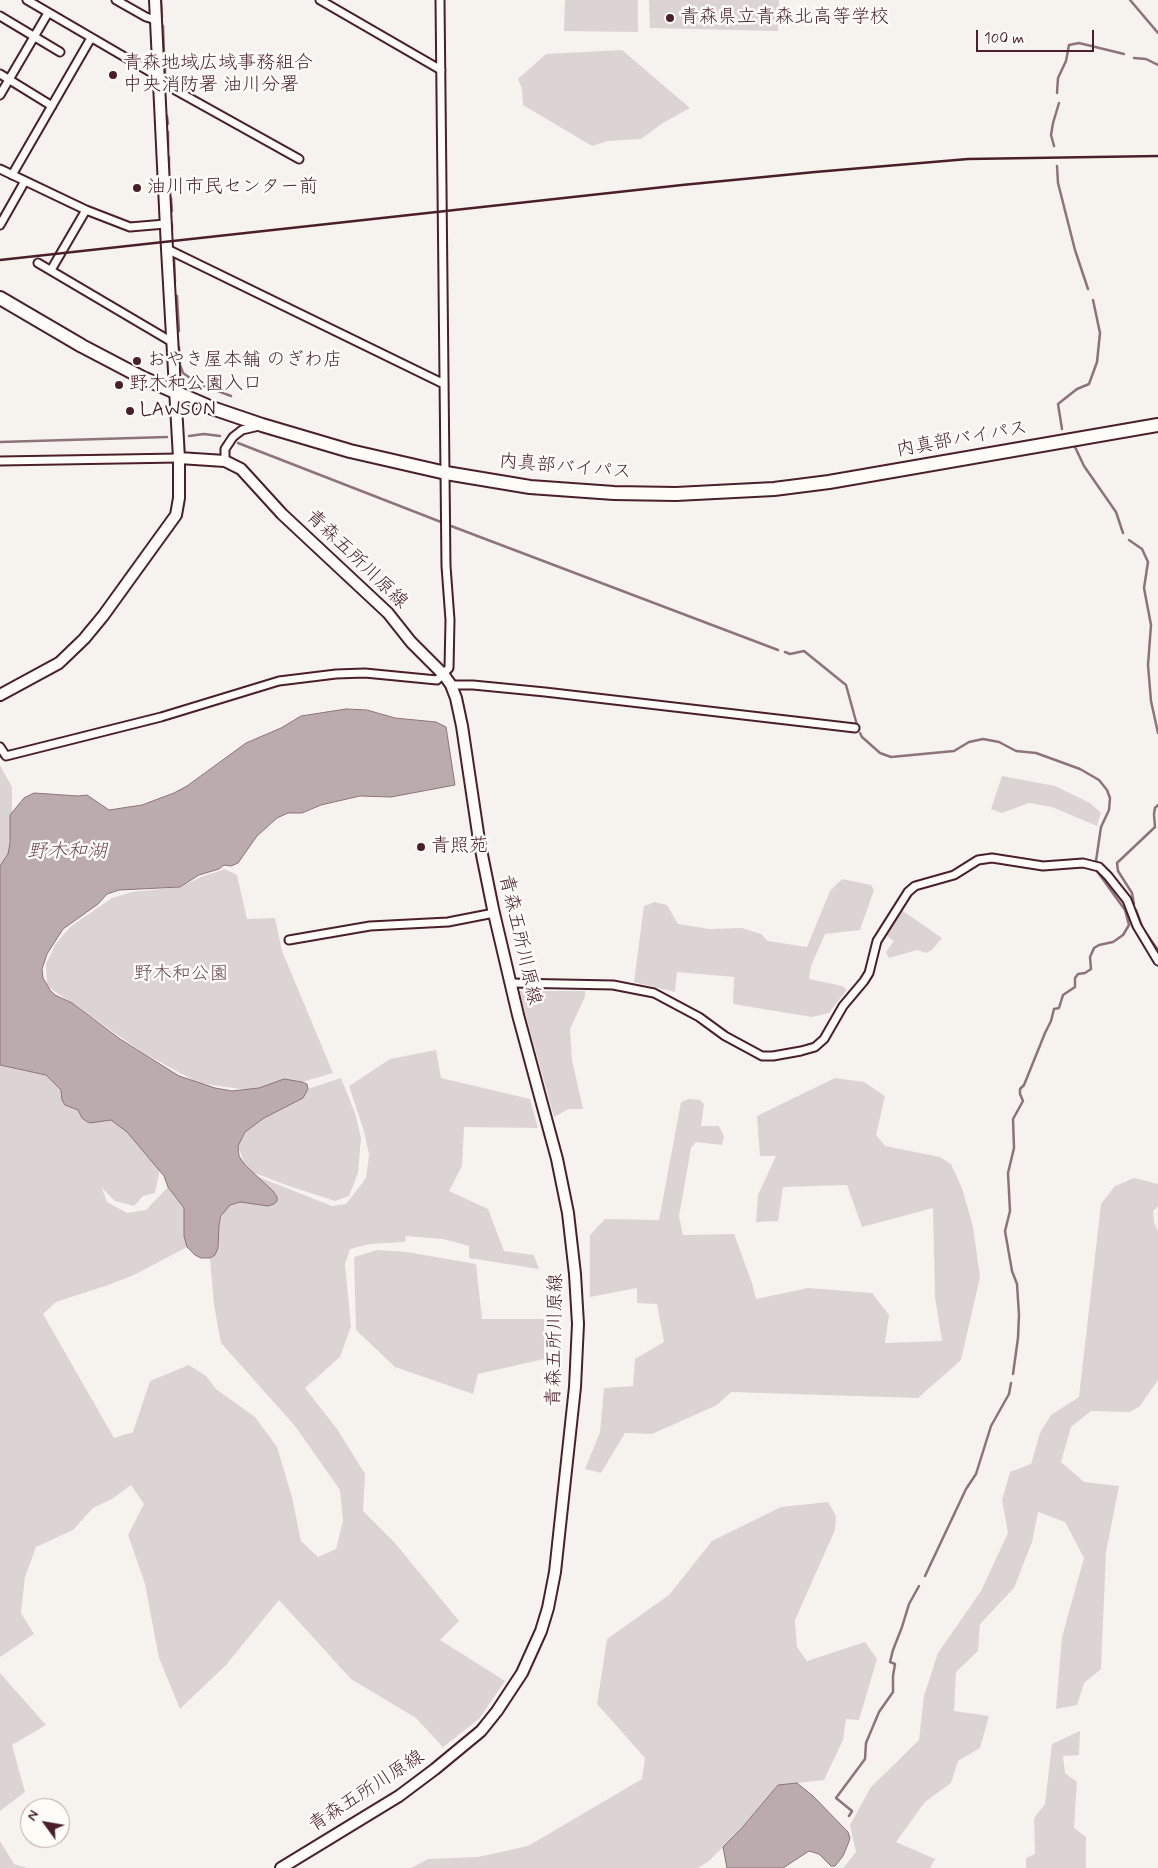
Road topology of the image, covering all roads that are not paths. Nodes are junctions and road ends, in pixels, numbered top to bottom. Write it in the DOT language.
graph roads {
  1 [pos="27,0"];
  2 [pos="116,0"];
  3 [pos="155,0"];
  4 [pos="320,0"];
  5 [pos="440,0"];
  6 [pos="48,13"];
  7 [pos="0,16"];
  8 [pos="156,20"];
  9 [pos="34,36"];
  10 [pos="91,38"];
  11 [pos="60,52"];
  12 [pos="441,70"];
  13 [pos="0,74"];
  14 [pos="159,79"];
  15 [pos="9,80"];
  16 [pos="0,95"];
  17 [pos="52,106"];
  18 [pos="300,159"];
  19 [pos="0,169"];
  20 [pos="12,175"];
  21 [pos="25,181"];
  22 [pos="86,210"];
  23 [pos="166,224"];
  24 [pos="0,225"];
  25 [pos="166,249"];
  26 [pos="38,263"];
  27 [pos="51,270"];
  28 [pos="0,298"];
  29 [pos="172,342"];
  30 [pos="444,384"];
  31 [pos="175,393"];
  32 [pos="262,425"];
  33 [pos="1158,425"];
  34 [pos="179,458"];
  35 [pos="0,461"];
  36 [pos="225,461"];
  37 [pos="446,473"];
  38 [pos="444,674"];
  39 [pos="451,686"];
  40 [pos="0,695"];
  41 [pos="854,728"];
  42 [pos="0,747"];
  43 [pos="494,913"];
  44 [pos="289,940"];
  45 [pos="1158,961"];
  46 [pos="511,983"];
  47 [pos="281,1868"];
  1 -- 6 [label="street"];
  2 -- 8 [label="street"];
  3 -- 8 [label="main road"];
  4 -- 12 [label="street"];
  5 -- 12 [label="street"];
  6 -- 9 [label="street"];
  6 -- 10 [label="street"];
  7 -- 9 [label="street"];
  8 -- 14 [label="main road"];
  9 -- 11 [label="street"];
  9 -- 15 [label="street"];
  10 -- 14 [label="street"];
  10 -- 17 [label="street"];
  12 -- 30 [label="street"];
  13 -- 15 [label="street"];
  14 -- 18 [label="street"];
  14 -- 23 [label="main road"];
  15 -- 16 [label="street"];
  15 -- 17 [label="street"];
  17 -- 20 [label="street"];
  19 -- 20 [label="street"];
  20 -- 21 [label="street"];
  21 -- 22 [label="street"];
  21 -- 24 [label="street"];
  22 -- 23 [label="street"];
  22 -- 27 [label="street"];
  23 -- 25 [label="main road"];
  25 -- 29 [label="main road"];
  25 -- 30 [label="street"];
  26 -- 27 [label="street"];
  27 -- 29 [label="street"];
  28 -- 31 [label="highway, 内真部バイパス"];
  29 -- 31 [label="main road"];
  30 -- 37 [label="street"];
  31 -- 32 [label="highway, 内真部バイパス"];
  31 -- 34 [label="main road"];
  32 -- 36 [label="street"];
  32 -- 37 [label="highway, 内真部バイパス"];
  33 -- 37 [label="highway, 内真部バイパス"];
  34 -- 35 [label="street"];
  34 -- 36 [label="main road, 青森五所川原線"];
  34 -- 40 [label="main road"];
  36 -- 38 [label="main road, 青森五所川原線"];
  37 -- 38 [label="street"];
  38 -- 39 [label="main road, 青森五所川原線"];
  38 -- 42 [label="street"];
  39 -- 41 [label="street"];
  39 -- 43 [label="main road, 青森五所川原線"];
  43 -- 44 [label="street"];
  43 -- 46 [label="main road, 青森五所川原線"];
  45 -- 46 [label="street"];
  46 -- 47 [label="main road, 青森五所川原線"];
}
